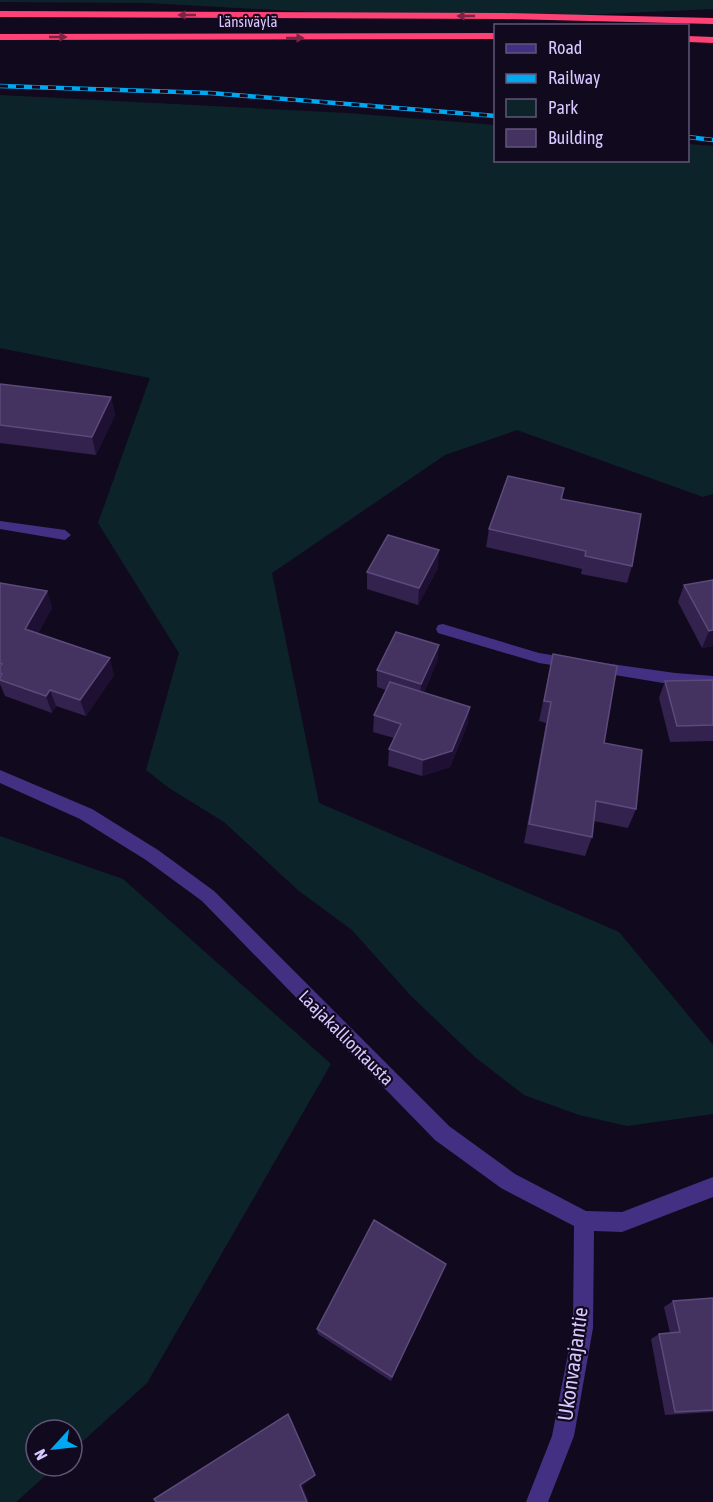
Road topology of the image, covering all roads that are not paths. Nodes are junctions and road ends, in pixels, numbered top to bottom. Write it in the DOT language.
graph roads {
  1 [pos="0,14"];
  2 [pos="713,21"];
  3 [pos="494,36"];
  4 [pos="0,37"];
  5 [pos="689,39"];
  6 [pos="713,40"];
  7 [pos="0,525"];
  8 [pos="65,535"];
  9 [pos="443,629"];
  10 [pos="713,682"];
  11 [pos="0,777"];
  12 [pos="713,1186"];
  13 [pos="584,1221"];
  14 [pos="537,1502"];
  2 -- 1 [label="highway, Länsiväylä, one-way"];
  4 -- 3 [label="highway, Länsiväylä, one-way"];
  5 -- 6 [label="highway"];
  7 -- 8 [label="street"];
  9 -- 10 [label="street"];
  11 -- 13 [label="street, Laajakalliontausta"];
  12 -- 13 [label="street, Laajakalliontausta"];
  13 -- 14 [label="street, Ukonvaajantie"];
}
